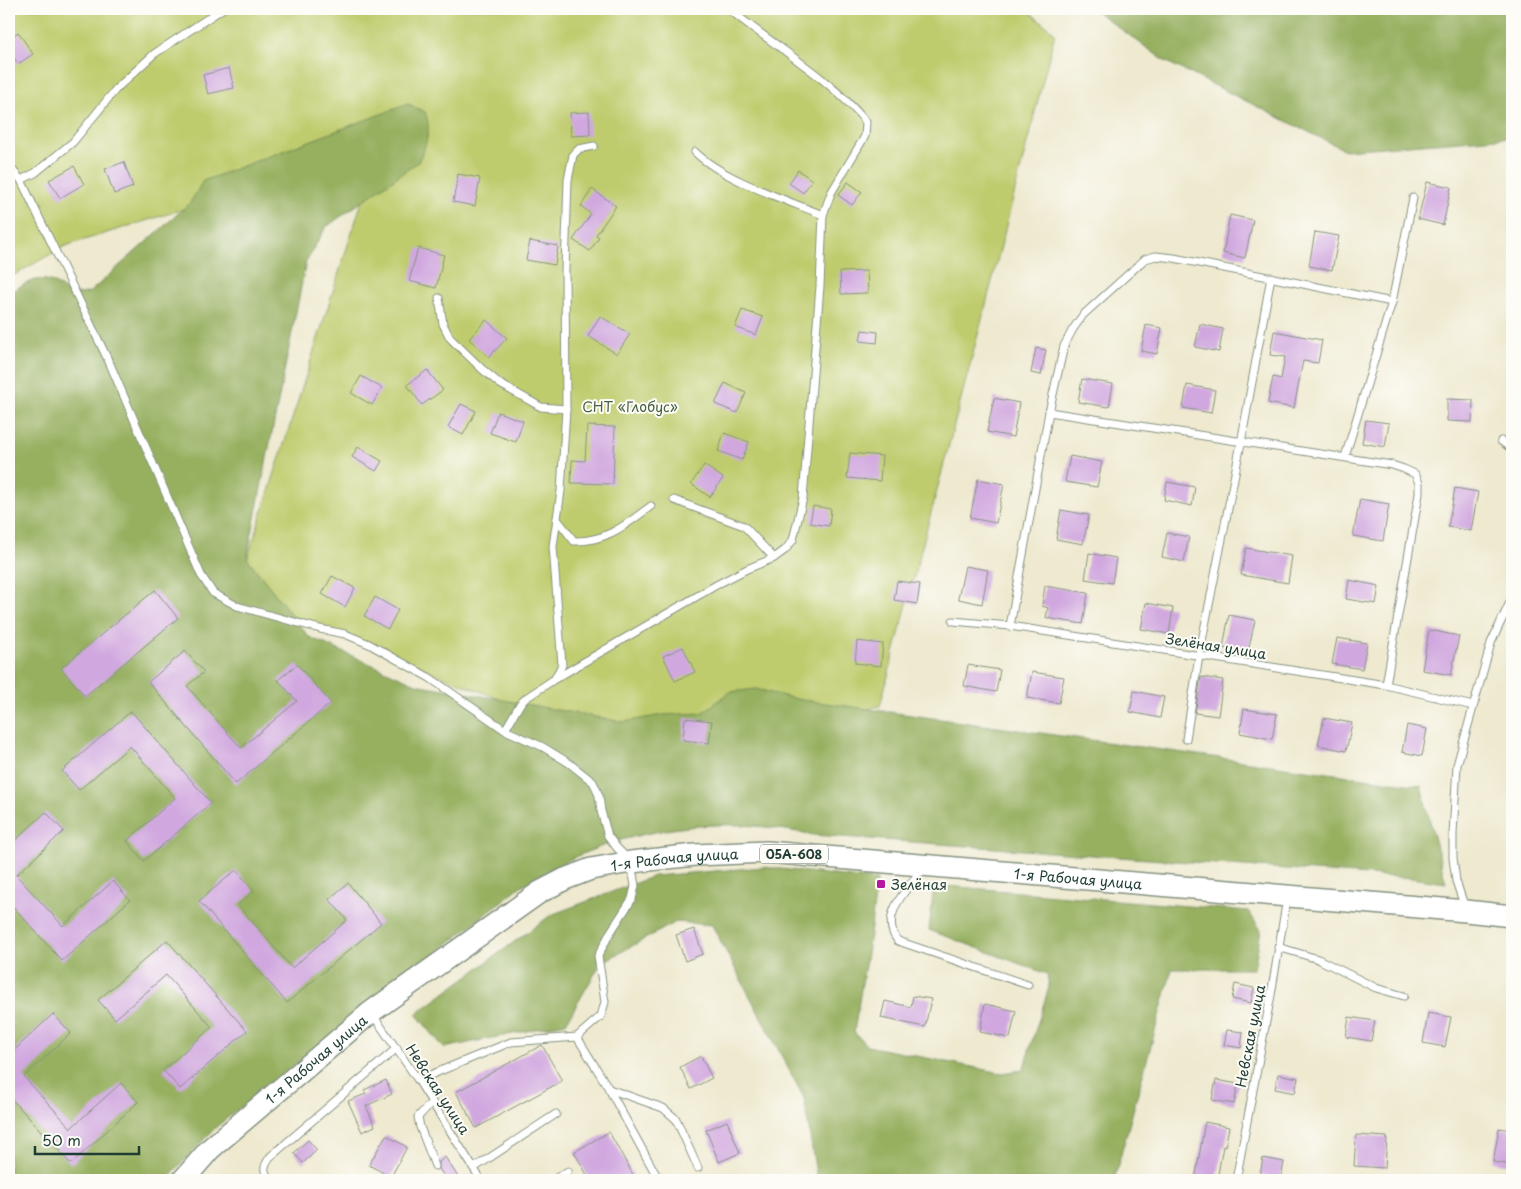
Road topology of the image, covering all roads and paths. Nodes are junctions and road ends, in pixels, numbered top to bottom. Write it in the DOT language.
graph roads {
  1 [pos="222,9"];
  2 [pos="730,9"];
  3 [pos="594,146"];
  4 [pos="695,152"];
  5 [pos="9,166"];
  6 [pos="21,180"];
  7 [pos="1413,198"];
  8 [pos="823,214"];
  9 [pos="1271,277"];
  10 [pos="439,298"];
  11 [pos="1392,302"];
  12 [pos="566,409"];
  13 [pos="1049,412"];
  14 [pos="1501,441"];
  15 [pos="1241,443"];
  16 [pos="1512,449"];
  17 [pos="1345,457"];
  18 [pos="674,500"];
  19 [pos="651,506"];
  20 [pos="557,519"];
  21 [pos="774,558"];
  22 [pos="1512,598"];
  23 [pos="953,621"];
  24 [pos="1010,626"];
  25 [pos="1200,656"];
  26 [pos="553,680"];
  27 [pos="1386,685"];
  28 [pos="1473,706"];
  29 [pos="505,730"];
  30 [pos="1186,739"];
  31 [pos="631,862"];
  32 [pos="925,866"];
  33 [pos="1288,896"];
  34 [pos="1466,911"];
  35 [pos="1512,916"];
  36 [pos="1278,947"];
  37 [pos="1028,985"];
  38 [pos="1404,996"];
  39 [pos="371,1012"];
  40 [pos="577,1037"];
  41 [pos="397,1048"];
  42 [pos="418,1080"];
  43 [pos="609,1089"];
  44 [pos="432,1102"];
  45 [pos="556,1114"];
  46 [pos="435,1166"];
  47 [pos="474,1168"];
  48 [pos="698,1168"];
  49 [pos="568,1171"];
  50 [pos="183,1180"];
  51 [pos="270,1180"];
  52 [pos="481,1180"];
  53 [pos="553,1180"];
  54 [pos="659,1180"];
  55 [pos="1236,1180"];
  1 -- 6 [label="lane"];
  2 -- 8 [label="lane"];
  3 -- 12 [label="lane"];
  4 -- 8 [label="lane"];
  5 -- 6 [label="lane"];
  6 -- 29 [label="lane"];
  7 -- 11 [label="lane"];
  8 -- 21 [label="lane"];
  9 -- 11 [label="lane"];
  9 -- 13 [label="lane"];
  9 -- 15 [label="lane"];
  10 -- 12 [label="lane"];
  11 -- 17 [label="lane"];
  12 -- 20 [label="lane"];
  13 -- 15 [label="lane"];
  13 -- 24 [label="lane"];
  14 -- 16 [label="lane"];
  15 -- 17 [label="lane"];
  15 -- 25 [label="lane"];
  17 -- 27 [label="lane"];
  18 -- 21 [label="lane"];
  19 -- 20 [label="lane"];
  20 -- 26 [label="lane"];
  21 -- 26 [label="lane"];
  22 -- 28 [label="lane"];
  23 -- 24 [label="lane, Зелёная улица"];
  24 -- 25 [label="lane, Зелёная улица"];
  25 -- 27 [label="lane, Зелёная улица"];
  25 -- 30 [label="lane"];
  26 -- 29 [label="lane"];
  27 -- 28 [label="lane, Зелёная улица"];
  28 -- 34 [label="lane"];
  29 -- 31 [label="lane"];
  31 -- 32 [label="main road, 1-я Рабочая улица / 05А-608"];
  31 -- 39 [label="main road, 1-я Рабочая улица / 05А-608"];
  31 -- 40 [label="lane"];
  32 -- 33 [label="main road, 1-я Рабочая улица / 05А-608"];
  32 -- 37 [label="lane"];
  33 -- 34 [label="main road, 1-я Рабочая улица / 05А-608"];
  33 -- 36 [label="lane, Невская улица"];
  34 -- 35 [label="main road, 1-я Рабочая улица / 05А-608"];
  36 -- 38 [label="lane"];
  36 -- 55 [label="lane, Невская улица"];
  39 -- 41 [label="lane, Невская улица"];
  39 -- 50 [label="main road, 1-я Рабочая улица / 05А-608"];
  40 -- 42 [label="lane"];
  40 -- 43 [label="lane"];
  41 -- 42 [label="lane, Невская улица"];
  41 -- 51 [label="lane"];
  42 -- 44 [label="lane, Невская улица"];
  43 -- 48 [label="lane"];
  43 -- 54 [label="lane"];
  44 -- 46 [label="lane"];
  44 -- 47 [label="lane, Невская улица"];
  45 -- 47 [label="lane"];
  47 -- 52 [label="lane, Невская улица"];
  49 -- 53 [label="lane"];
}
